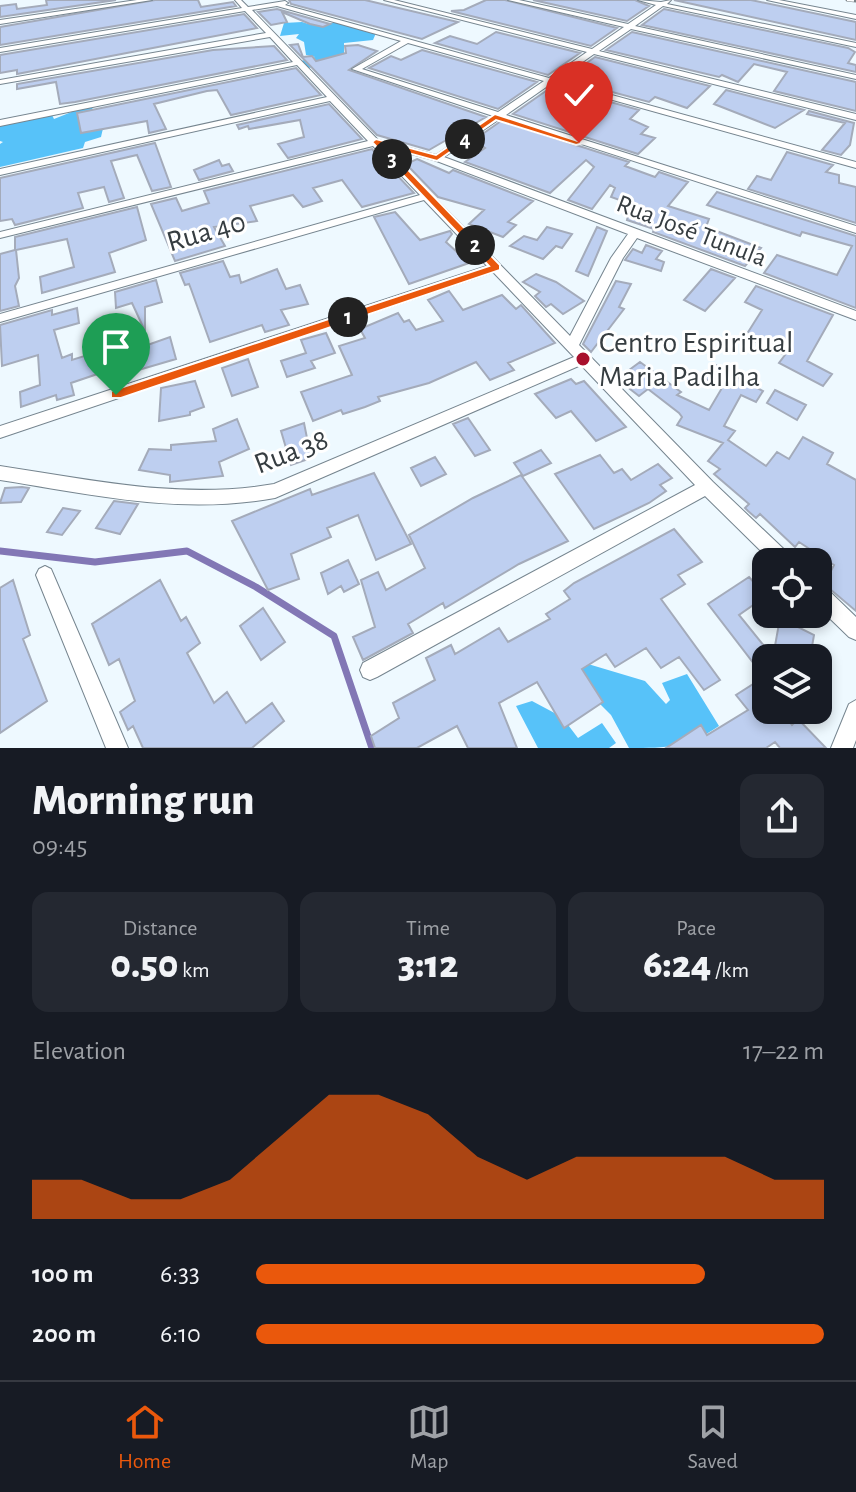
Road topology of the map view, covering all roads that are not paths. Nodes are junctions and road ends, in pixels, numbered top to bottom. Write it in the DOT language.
graph roads {
  1 [pos="149,0"];
  2 [pos="238,0"];
  3 [pos="293,0"];
  4 [pos="387,0"];
  5 [pos="511,0"];
  6 [pos="641,0"];
  7 [pos="770,0"];
  8 [pos="665,2"];
  9 [pos="279,5"];
  10 [pos="249,11"];
  11 [pos="856,17"];
  12 [pos="0,22"];
  13 [pos="629,26"];
  14 [pos="269,35"];
  15 [pos="408,40"];
  16 [pos="856,45"];
  17 [pos="0,50"];
  18 [pos="592,51"];
  19 [pos="298,63"];
  20 [pos="856,77"];
  21 [pos="549,81"];
  22 [pos="0,82"];
  23 [pos="333,98"];
  24 [pos="495,117"];
  25 [pos="856,117"];
  26 [pos="0,123"];
  27 [pos="376,142"];
  28 [pos="437,158"];
  29 [pos="856,165"];
  30 [pos="0,172"];
  31 [pos="428,196"];
  32 [pos="856,230"];
  33 [pos="636,232"];
  34 [pos="0,235"];
  35 [pos="497,267"];
  36 [pos="856,316"];
  37 [pos="0,318"];
  38 [pos="577,352"];
  39 [pos="0,432"];
  40 [pos="0,473"];
  41 [pos="707,487"];
  42 [pos="770,548"];
  43 [pos="45,575"];
  44 [pos="832,607"];
  45 [pos="856,630"];
  46 [pos="370,670"];
  47 [pos="856,711"];
  48 [pos="117,748"];
  49 [pos="842,748"];
  1 -- 12 [label="street"];
  2 -- 10 [label="street"];
  3 -- 9 [label="street"];
  4 -- 18 [label="street"];
  5 -- 13 [label="street"];
  6 -- 8 [label="street"];
  7 -- 11 [label="street"];
  8 -- 13 [label="street"];
  8 -- 16 [label="street"];
  9 -- 10 [label="street"];
  9 -- 15 [label="street"];
  10 -- 14 [label="street"];
  10 -- 17 [label="street"];
  13 -- 18 [label="street"];
  13 -- 20 [label="street"];
  14 -- 19 [label="street"];
  14 -- 22 [label="street"];
  15 -- 21 [label="street"];
  15 -- 24 [label="street"];
  18 -- 21 [label="street"];
  18 -- 25 [label="street"];
  19 -- 23 [label="street"];
  19 -- 26 [label="street"];
  21 -- 24 [label="street"];
  21 -- 29 [label="street"];
  23 -- 27 [label="street"];
  23 -- 30 [label="street"];
  24 -- 28 [label="street"];
  24 -- 32 [label="street"];
  27 -- 28 [label="street, Rua José Tunula"];
  27 -- 31 [label="street"];
  27 -- 34 [label="street"];
  28 -- 33 [label="street, Rua José Tunula"];
  31 -- 35 [label="street"];
  31 -- 37 [label="street, Rua 40"];
  33 -- 36 [label="street, Rua José Tunula"];
  33 -- 38 [label="street"];
  35 -- 38 [label="street"];
  35 -- 39 [label="street"];
  38 -- 40 [label="street, Rua 38"];
  38 -- 41 [label="street"];
  41 -- 42 [label="street"];
  41 -- 46 [label="street"];
  43 -- 48 [label="street"];
  44 -- 45 [label="street"];
  47 -- 49 [label="street"];
}
